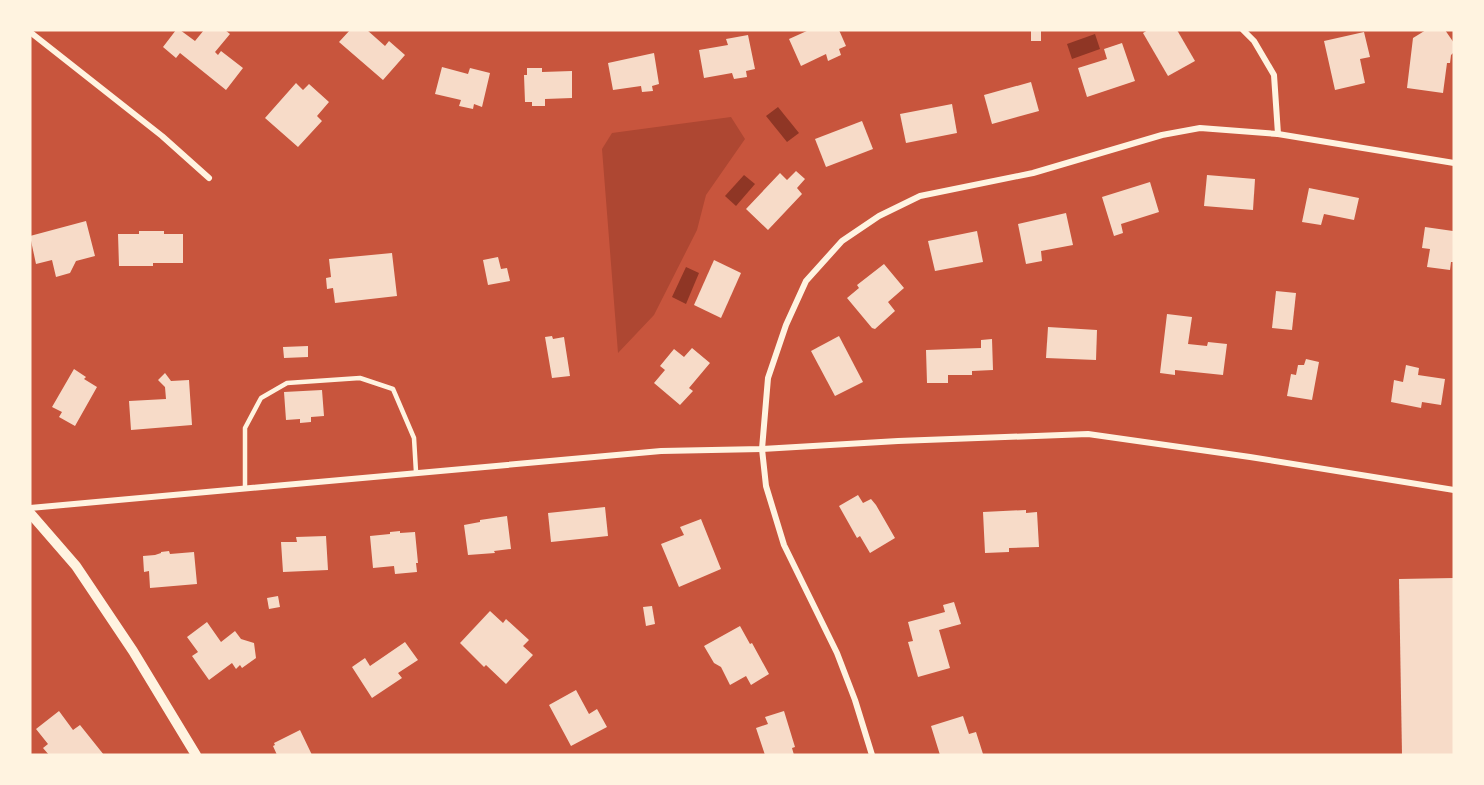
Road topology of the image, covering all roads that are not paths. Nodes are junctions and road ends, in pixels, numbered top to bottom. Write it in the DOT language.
graph roads {
  1 [pos="1243,30"];
  2 [pos="30,32"];
  3 [pos="1278,134"];
  4 [pos="1454,163"];
  5 [pos="209,178"];
  6 [pos="762,449"];
  7 [pos="416,472"];
  8 [pos="244,487"];
  9 [pos="1454,490"];
  10 [pos="30,508"];
  11 [pos="30,513"];
  12 [pos="196,755"];
  13 [pos="872,755"];
  1 -- 3 [label="street"];
  2 -- 5 [label="street"];
  3 -- 4 [label="street"];
  3 -- 6 [label="street"];
  6 -- 7 [label="street"];
  6 -- 9 [label="street"];
  6 -- 13 [label="street"];
  7 -- 8 [label="street"];
  7 -- 8 [label="lane"];
  8 -- 10 [label="street"];
  11 -- 12 [label="street"];
}
